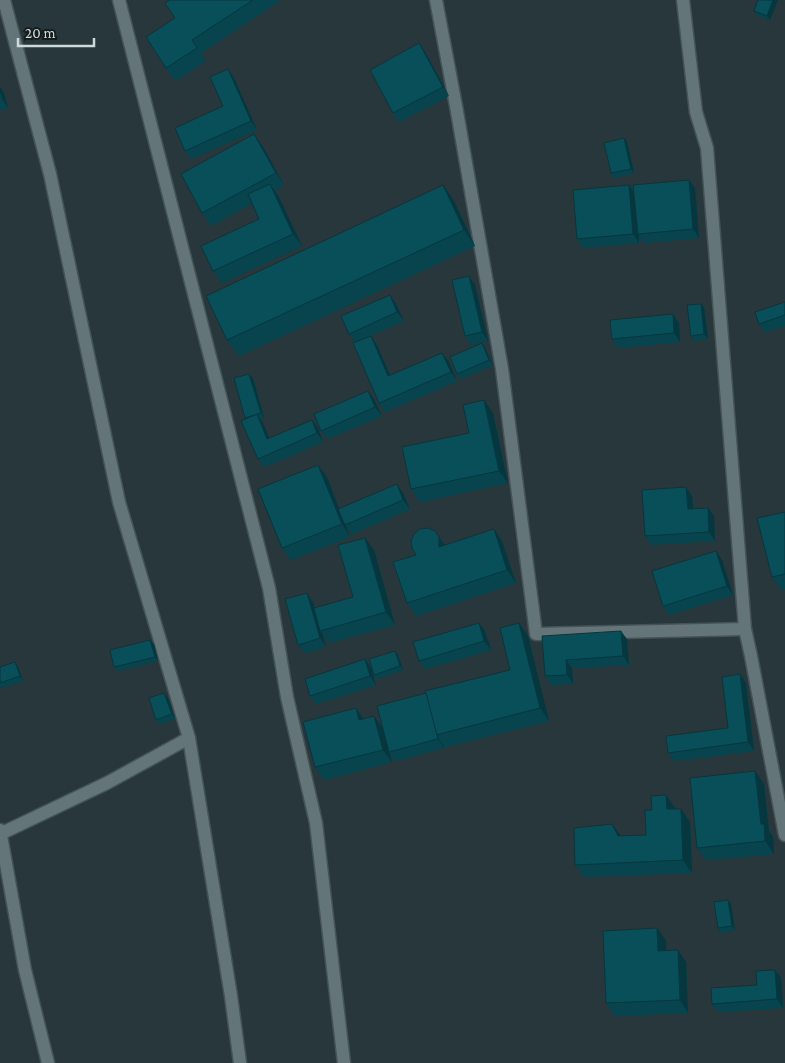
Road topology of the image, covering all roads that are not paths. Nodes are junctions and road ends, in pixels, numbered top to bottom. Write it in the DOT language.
graph roads {
  1 [pos="4,0"];
  2 [pos="120,0"];
  3 [pos="436,0"];
  4 [pos="683,0"];
  5 [pos="745,629"];
  6 [pos="189,738"];
  7 [pos="0,832"];
  8 [pos="785,835"];
  9 [pos="48,1063"];
  10 [pos="240,1063"];
  11 [pos="344,1063"];
  1 -- 6 [label="street"];
  2 -- 11 [label="street"];
  3 -- 5 [label="street"];
  4 -- 5 [label="street"];
  5 -- 8 [label="street"];
  6 -- 7 [label="street"];
  6 -- 10 [label="street"];
  7 -- 9 [label="street"];
}
